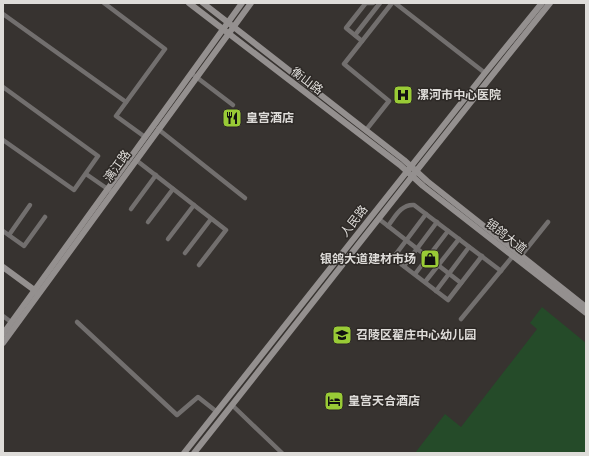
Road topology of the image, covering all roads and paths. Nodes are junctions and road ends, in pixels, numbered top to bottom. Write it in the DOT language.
graph roads {
  1 [pos="104,3"];
  2 [pos="189,3"];
  3 [pos="203,3"];
  4 [pos="242,3"];
  5 [pos="251,3"];
  6 [pos="364,3"];
  7 [pos="373,3"];
  8 [pos="380,3"];
  9 [pos="393,3"];
  10 [pos="550,3"];
  11 [pos="542,5"];
  12 [pos="3,14"];
  13 [pos="230,25"];
  14 [pos="225,32"];
  15 [pos="354,35"];
  16 [pos="362,41"];
  17 [pos="485,73"];
  18 [pos="193,75"];
  19 [pos="3,88"];
  20 [pos="126,102"];
  21 [pos="233,105"];
  22 [pos="461,108"];
  23 [pos="158,129"];
  24 [pos="366,130"];
  25 [pos="145,137"];
  26 [pos="3,140"];
  27 [pos="136,160"];
  28 [pos="411,166"];
  29 [pos="407,172"];
  30 [pos="86,174"];
  31 [pos="414,174"];
  32 [pos="156,176"];
  33 [pos="173,189"];
  34 [pos="110,190"];
  35 [pos="245,198"];
  36 [pos="30,205"];
  37 [pos="194,205"];
  38 [pos="131,209"];
  39 [pos="426,214"];
  40 [pos="45,217"];
  41 [pos="379,218"];
  42 [pos="211,219"];
  43 [pos="148,222"];
  44 [pos="437,222"];
  45 [pos="548,222"];
  46 [pos="388,226"];
  47 [pos="3,231"];
  48 [pos="448,231"];
  49 [pos="8,235"];
  50 [pos="168,239"];
  51 [pos="459,239"];
  52 [pos="407,240"];
  53 [pos="469,247"];
  54 [pos="417,248"];
  55 [pos="185,253"];
  56 [pos="482,256"];
  57 [pos="428,257"];
  58 [pos="518,257"];
  59 [pos="199,265"];
  60 [pos="439,265"];
  61 [pos="404,266"];
  62 [pos="3,267"];
  63 [pos="501,271"];
  64 [pos="449,273"];
  65 [pos="415,274"];
  66 [pos="426,282"];
  67 [pos="462,283"];
  68 [pos="436,291"];
  69 [pos="36,292"];
  70 [pos="586,307"];
  71 [pos="586,312"];
  72 [pos="3,316"];
  73 [pos="462,319"];
  74 [pos="11,322"];
  75 [pos="77,322"];
  76 [pos="3,334"];
  77 [pos="3,343"];
  78 [pos="232,404"];
  79 [pos="217,412"];
  80 [pos="184,453"];
  81 [pos="194,453"];
  82 [pos="282,453"];
  1 -- 20 [label="street"];
  2 -- 14 [label="street, 衡山路"];
  3 -- 13 [label="street, 衡山路"];
  4 -- 13 [label="street, 漓江路"];
  5 -- 13 [label="street, 漓江路"];
  6 -- 7 [label="street"];
  6 -- 15 [label="street"];
  8 -- 15 [label="street"];
  9 -- 16 [label="street"];
  9 -- 17 [label="street"];
  10 -- 11 [label="street, 人民路"];
  11 -- 17 [label="street, 人民路"];
  11 -- 22 [label="street, 人民路"];
  12 -- 20 [label="street"];
  13 -- 14 [label="street, 漓江路"];
  13 -- 24 [label="street, 衡山路"];
  14 -- 18 [label="street, 漓江路"];
  14 -- 29 [label="street, 衡山路"];
  15 -- 16 [label="street"];
  16 -- 24 [label="street"];
  17 -- 22 [label="street, 人民路"];
  18 -- 21 [label="street"];
  18 -- 23 [label="street, 漓江路"];
  18 -- 25 [label="street, 漓江路"];
  19 -- 30 [label="street"];
  20 -- 25 [label="street"];
  22 -- 28 [label="street, 人民路"];
  22 -- 31 [label="street, 人民路"];
  23 -- 27 [label="street, 漓江路"];
  23 -- 35 [label="street"];
  24 -- 28 [label="street, 衡山路"];
  25 -- 34 [label="street, 漓江路"];
  26 -- 30 [label="street"];
  27 -- 32 [label="street"];
  27 -- 34 [label="street, 漓江路"];
  28 -- 29 [label="street, 人民路"];
  28 -- 31 [label="street, 衡山路"];
  29 -- 31 [label="street, 衡山路"];
  29 -- 79 [label="street, 人民路"];
  30 -- 34 [label="street"];
  31 -- 41 [label="street, 人民路"];
  31 -- 58 [label="street, 银鸽大道"];
  32 -- 33 [label="street"];
  32 -- 38 [label="street"];
  33 -- 37 [label="street"];
  33 -- 43 [label="street"];
  34 -- 69 [label="street, 漓江路"];
  36 -- 49 [label="street"];
  37 -- 42 [label="street"];
  37 -- 50 [label="street"];
  39 -- 44 [label="street"];
  39 -- 46 [label="street"];
  39 -- 52 [label="street"];
  40 -- 49 [label="street"];
  41 -- 46 [label="street"];
  41 -- 78 [label="street, 人民路"];
  42 -- 55 [label="street"];
  42 -- 59 [label="street"];
  44 -- 48 [label="street"];
  44 -- 54 [label="street"];
  45 -- 58 [label="street"];
  46 -- 52 [label="street"];
  47 -- 49 [label="street"];
  48 -- 51 [label="street"];
  48 -- 57 [label="street"];
  51 -- 53 [label="street"];
  51 -- 60 [label="street"];
  52 -- 54 [label="street"];
  52 -- 61 [label="street"];
  53 -- 56 [label="street"];
  53 -- 64 [label="street"];
  54 -- 57 [label="street"];
  54 -- 61 [label="street"];
  56 -- 63 [label="street"];
  56 -- 67 [label="street"];
  57 -- 60 [label="street"];
  57 -- 65 [label="street"];
  58 -- 63 [label="street"];
  58 -- 70 [label="street, 银鸽大道"];
  58 -- 71 [label="street, 银鸽大道"];
  60 -- 64 [label="street"];
  60 -- 66 [label="street"];
  61 -- 65 [label="street"];
  62 -- 69 [label="street"];
  63 -- 73 [label="street"];
  64 -- 67 [label="street"];
  64 -- 68 [label="street"];
  65 -- 66 [label="street"];
  66 -- 68 [label="street"];
  67 -- 68 [label="street"];
  69 -- 74 [label="street, 漓江路"];
  69 -- 77 [label="street, 漓江路"];
  72 -- 74 [label="street"];
  74 -- 76 [label="street, 漓江路"];
  75 -- 79 [label="street"];
  78 -- 81 [label="street, 人民路"];
  78 -- 82 [label="street"];
  79 -- 80 [label="street, 人民路"];
}
